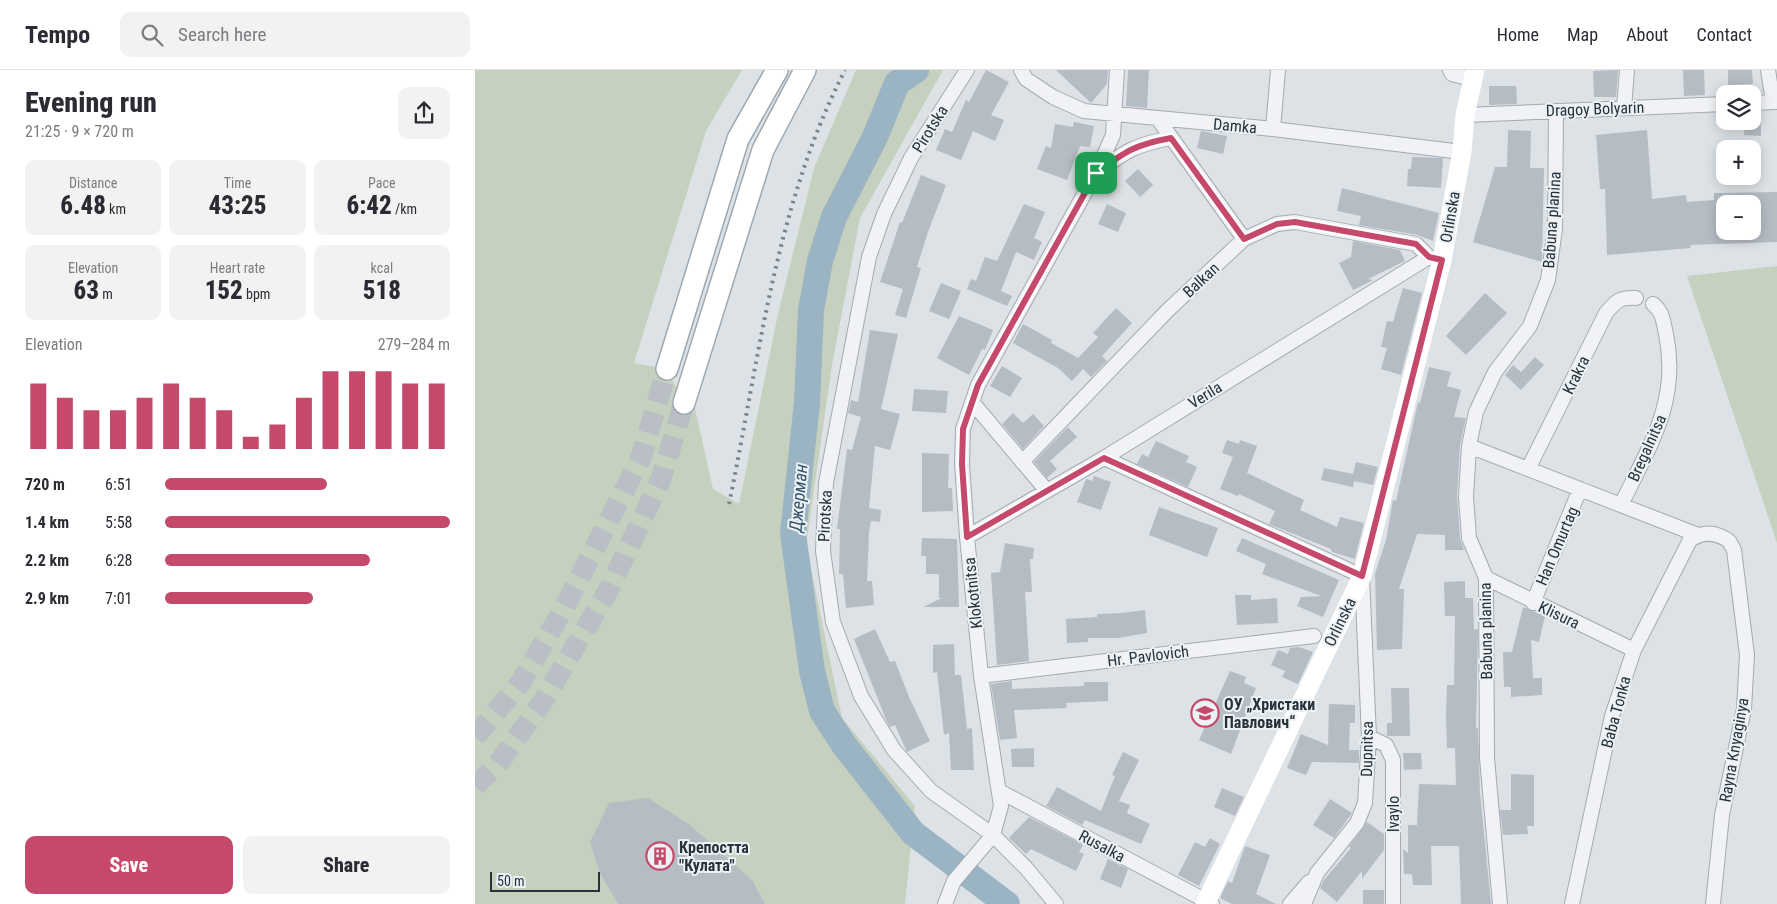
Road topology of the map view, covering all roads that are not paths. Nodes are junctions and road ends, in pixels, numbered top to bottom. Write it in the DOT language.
graph roads {
  1 [pos="777,70"];
  2 [pos="805,70"];
  3 [pos="967,70"];
  4 [pos="1021,70"];
  5 [pos="1117,70"];
  6 [pos="1278,70"];
  7 [pos="1627,70"];
  8 [pos="1768,70"];
  9 [pos="1464,74"];
  10 [pos="1775,102"];
  11 [pos="1761,103"];
  12 [pos="1716,104"];
  13 [pos="1624,108"];
  14 [pos="1556,111"];
  15 [pos="1116,112"];
  16 [pos="1465,115"];
  17 [pos="1157,119"];
  18 [pos="1273,129"];
  19 [pos="1171,138"];
  20 [pos="1462,152"];
  21 [pos="1096,173"];
  22 [pos="1244,239"];
  23 [pos="1436,258"];
  24 [pos="1636,298"];
  25 [pos="1653,304"];
  26 [pos="667,369"];
  27 [pos="972,402"];
  28 [pos="685,403"];
  29 [pos="1469,446"];
  30 [pos="1104,458"];
  31 [pos="1023,462"];
  32 [pos="1528,469"];
  33 [pos="1580,489"];
  34 [pos="1047,491"];
  35 [pos="1621,505"];
  36 [pos="1698,535"];
  37 [pos="967,537"];
  38 [pos="1362,576"];
  39 [pos="1486,578"];
  40 [pos="1533,602"];
  41 [pos="1314,636"];
  42 [pos="1634,650"];
  43 [pos="981,676"];
  44 [pos="1369,737"];
  45 [pos="999,791"];
  46 [pos="993,835"];
  47 [pos="1317,873"];
  48 [pos="1207,903"];
  49 [pos="945,904"];
  50 [pos="1057,904"];
  51 [pos="1290,904"];
  52 [pos="1304,904"];
  53 [pos="1393,904"];
  54 [pos="1500,904"];
  55 [pos="1572,904"];
  56 [pos="1713,904"];
  1 -- 26 [label="main road"];
  2 -- 28 [label="main road"];
  3 -- 46 [label="street, Pirotska"];
  4 -- 15 [label="street, Damka"];
  5 -- 15 [label="street, Klokotnitsa"];
  6 -- 18 [label="street"];
  7 -- 13 [label="street"];
  8 -- 10 [label="street"];
  9 -- 16 [label="street, Orlinska"];
  10 -- 11 [label="street"];
  12 -- 13 [label="street, Dragoy Bolyarin"];
  13 -- 14 [label="street, Dragoy Bolyarin"];
  14 -- 16 [label="street, Dragoy Bolyarin"];
  14 -- 29 [label="street, Babuna planina"];
  15 -- 17 [label="street, Damka"];
  15 -- 21 [label="street, Klokotnitsa"];
  16 -- 20 [label="street, Orlinska"];
  17 -- 18 [label="street, Damka"];
  17 -- 19 [label="street"];
  18 -- 20 [label="street, Damka"];
  19 -- 21 [label="street"];
  19 -- 22 [label="street"];
  20 -- 23 [label="street, Orlinska"];
  21 -- 27 [label="street, Klokotnitsa"];
  22 -- 23 [label="street, Balkan"];
  22 -- 31 [label="street, Balkan"];
  23 -- 30 [label="street, Verila"];
  23 -- 38 [label="street, Orlinska"];
  24 -- 32 [label="street, Krakra"];
  25 -- 35 [label="street, Bregalnitsa"];
  27 -- 31 [label="street"];
  27 -- 37 [label="street, Klokotnitsa"];
  29 -- 32 [label="street, Rayna Knyaginya"];
  29 -- 39 [label="street, Babuna planina"];
  30 -- 34 [label="street, Verila"];
  30 -- 38 [label="street"];
  31 -- 34 [label="street"];
  32 -- 33 [label="street, Rayna Knyaginya"];
  33 -- 35 [label="street, Rayna Knyaginya"];
  33 -- 40 [label="street, Han Omurtag"];
  34 -- 37 [label="street, Verila"];
  35 -- 36 [label="street, Rayna Knyaginya"];
  36 -- 42 [label="street, Baba Tonka"];
  36 -- 56 [label="street, Rayna Knyaginya"];
  37 -- 43 [label="street, Klokotnitsa"];
  38 -- 44 [label="street, Dupnitsa"];
  38 -- 48 [label="street, Orlinska"];
  39 -- 40 [label="street, Klisura"];
  39 -- 54 [label="street, Babuna planina"];
  40 -- 42 [label="street, Klisura"];
  41 -- 43 [label="street, Hr. Pavlovich"];
  42 -- 55 [label="street, Baba Tonka"];
  43 -- 45 [label="street, Klokotnitsa"];
  44 -- 47 [label="street, Dupnitsa"];
  44 -- 53 [label="street, Ivaylo"];
  45 -- 46 [label="street, Klokotnitsa"];
  45 -- 48 [label="street, Rusalka"];
  46 -- 49 [label="street, Klokotnitsa"];
  46 -- 50 [label="street, Pirotska"];
  47 -- 51 [label="street"];
  47 -- 52 [label="street, Dupnitsa"];
}
